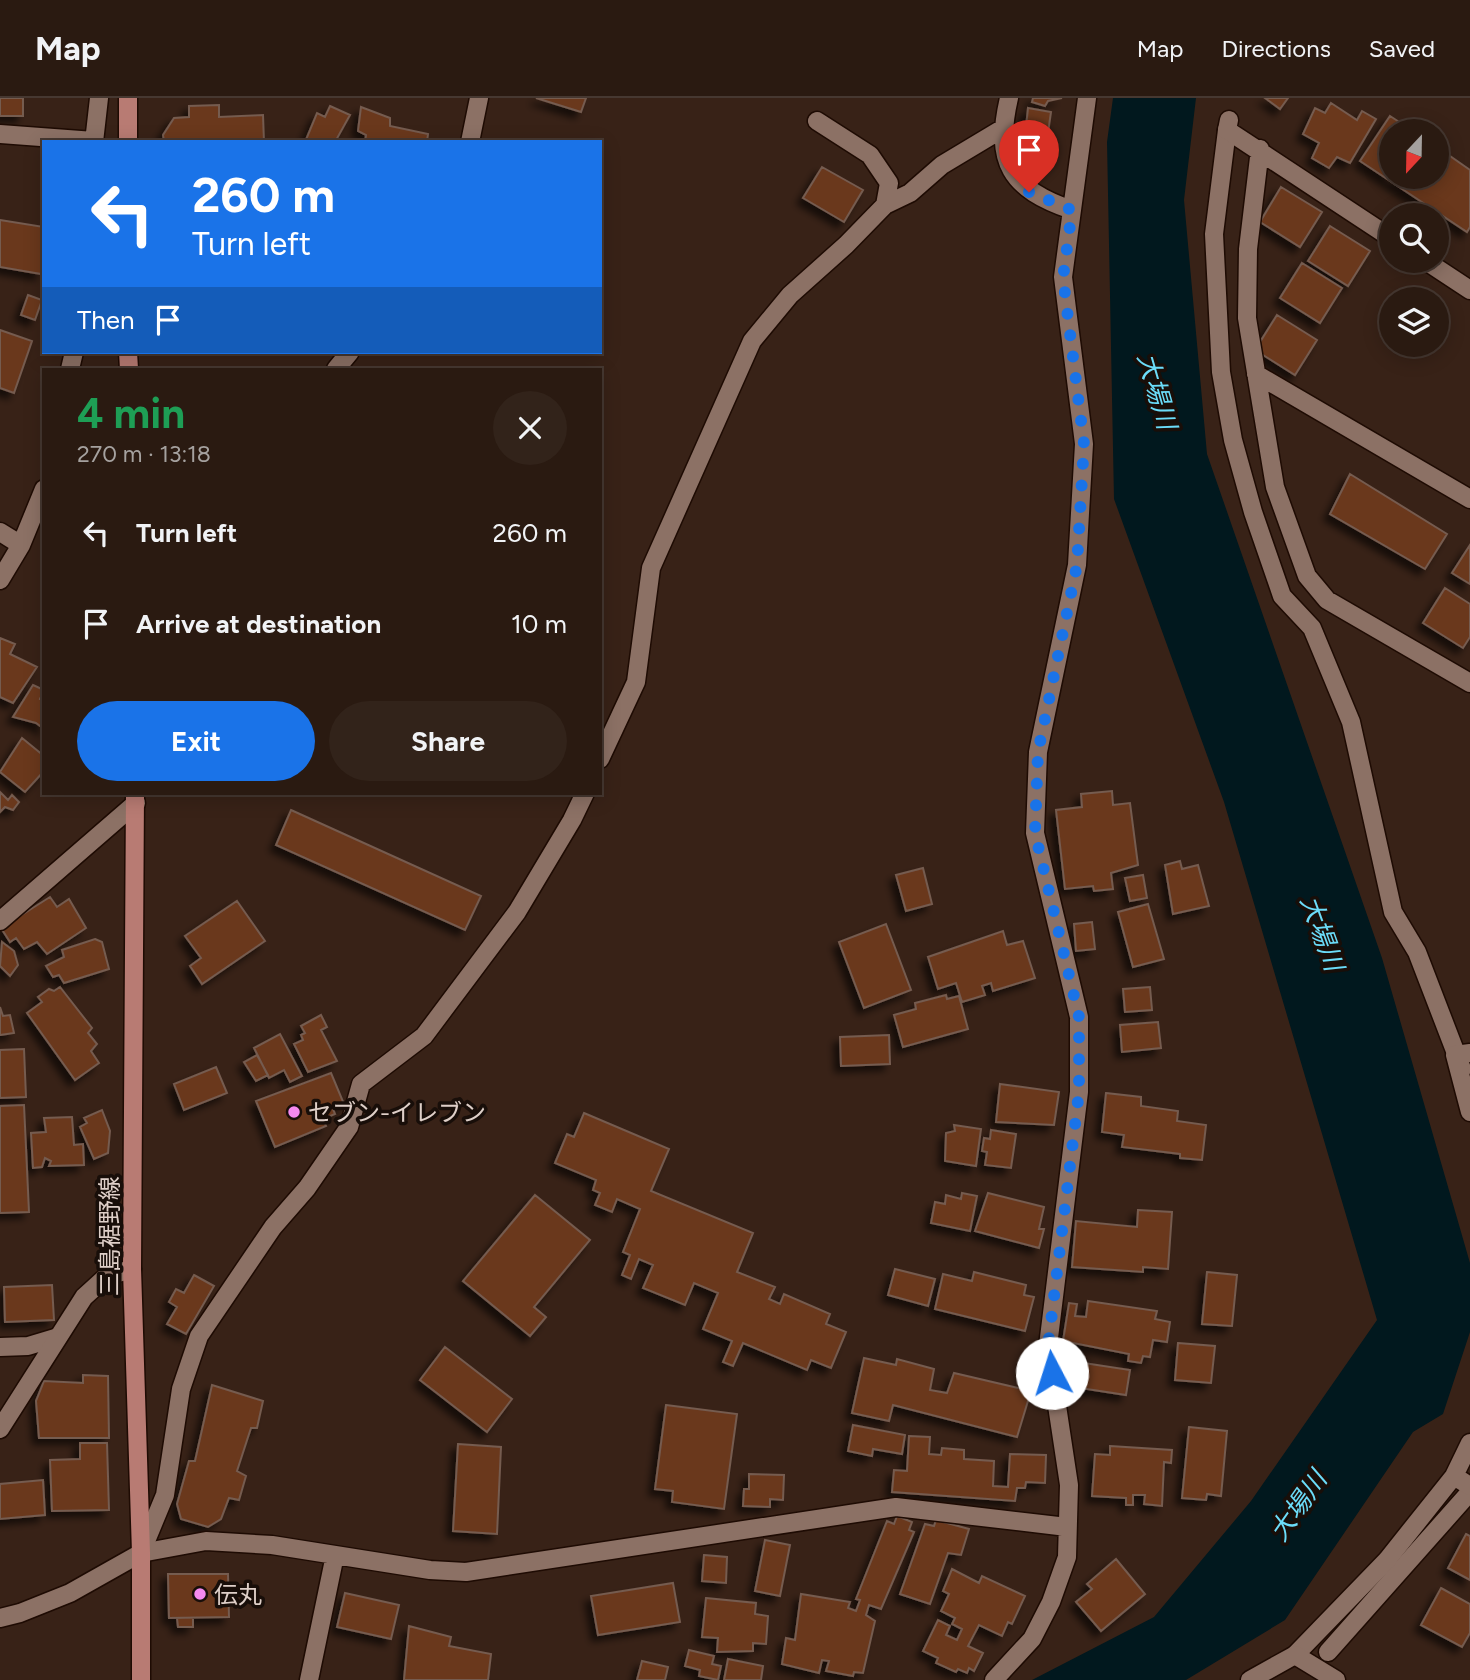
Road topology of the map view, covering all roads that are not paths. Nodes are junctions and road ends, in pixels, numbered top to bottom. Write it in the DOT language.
graph roads {
  1 [pos="99,98"];
  2 [pos="128,98"];
  3 [pos="479,98"];
  4 [pos="1009,98"];
  5 [pos="1087,98"];
  6 [pos="817,121"];
  7 [pos="1002,129"];
  8 [pos="0,134"];
  9 [pos="70,140"];
  10 [pos="94,140"];
  11 [pos="128,140"];
  12 [pos="470,140"];
  13 [pos="1260,149"];
  14 [pos="885,205"];
  15 [pos="1072,210"];
  16 [pos="1379,229"];
  17 [pos="1444,273"];
  18 [pos="1470,290"];
  19 [pos="348,354"];
  20 [pos="337,368"];
  21 [pos="1256,374"];
  22 [pos="42,494"];
  23 [pos="1470,499"];
  24 [pos="0,533"];
  25 [pos="21,545"];
  26 [pos="0,580"];
  27 [pos="1470,683"];
  28 [pos="602,755"];
  29 [pos="584,795"];
  30 [pos="136,798"];
  31 [pos="0,921"];
  32 [pos="1463,1054"];
  33 [pos="1470,1088"];
  34 [pos="1470,1112"];
  35 [pos="132,1269"];
  36 [pos="58,1337"];
  37 [pos="0,1347"];
  38 [pos="0,1429"];
  39 [pos="1470,1443"];
  40 [pos="1454,1476"];
  41 [pos="1470,1486"];
  42 [pos="1470,1492"];
  43 [pos="1067,1527"];
  44 [pos="141,1553"];
  45 [pos="335,1555"];
  46 [pos="0,1618"];
  47 [pos="1328,1652"];
  48 [pos="1295,1655"];
  49 [pos="141,1680"];
  50 [pos="309,1680"];
  51 [pos="994,1680"];
  52 [pos="1250,1680"];
  53 [pos="1336,1680"];
  1 -- 10 [label="street"];
  2 -- 11 [label="main road"];
  3 -- 12 [label="street"];
  4 -- 7 [label="street"];
  5 -- 15 [label="street"];
  6 -- 14 [label="street"];
  7 -- 14 [label="street"];
  7 -- 15 [label="street"];
  8 -- 9 [label="street"];
  13 -- 16 [label="street"];
  13 -- 21 [label="street"];
  13 -- 32 [label="street"];
  14 -- 28 [label="street"];
  15 -- 43 [label="street"];
  17 -- 18 [label="street"];
  19 -- 20 [label="street"];
  21 -- 23 [label="street"];
  21 -- 27 [label="street"];
  22 -- 25 [label="street"];
  24 -- 25 [label="street"];
  25 -- 26 [label="street"];
  29 -- 44 [label="street"];
  30 -- 31 [label="street"];
  30 -- 35 [label="main road, 三島裾野線"];
  32 -- 33 [label="street"];
  32 -- 34 [label="street"];
  35 -- 36 [label="street"];
  35 -- 44 [label="main road, 三島裾野線"];
  36 -- 37 [label="street"];
  36 -- 38 [label="street"];
  39 -- 40 [label="street"];
  40 -- 41 [label="street"];
  40 -- 48 [label="street"];
  42 -- 47 [label="street"];
  43 -- 45 [label="street"];
  43 -- 51 [label="street"];
  44 -- 45 [label="street"];
  44 -- 46 [label="street"];
  44 -- 49 [label="main road, 三島裾野線"];
  45 -- 50 [label="street"];
  48 -- 52 [label="street"];
  48 -- 53 [label="street"];
}
